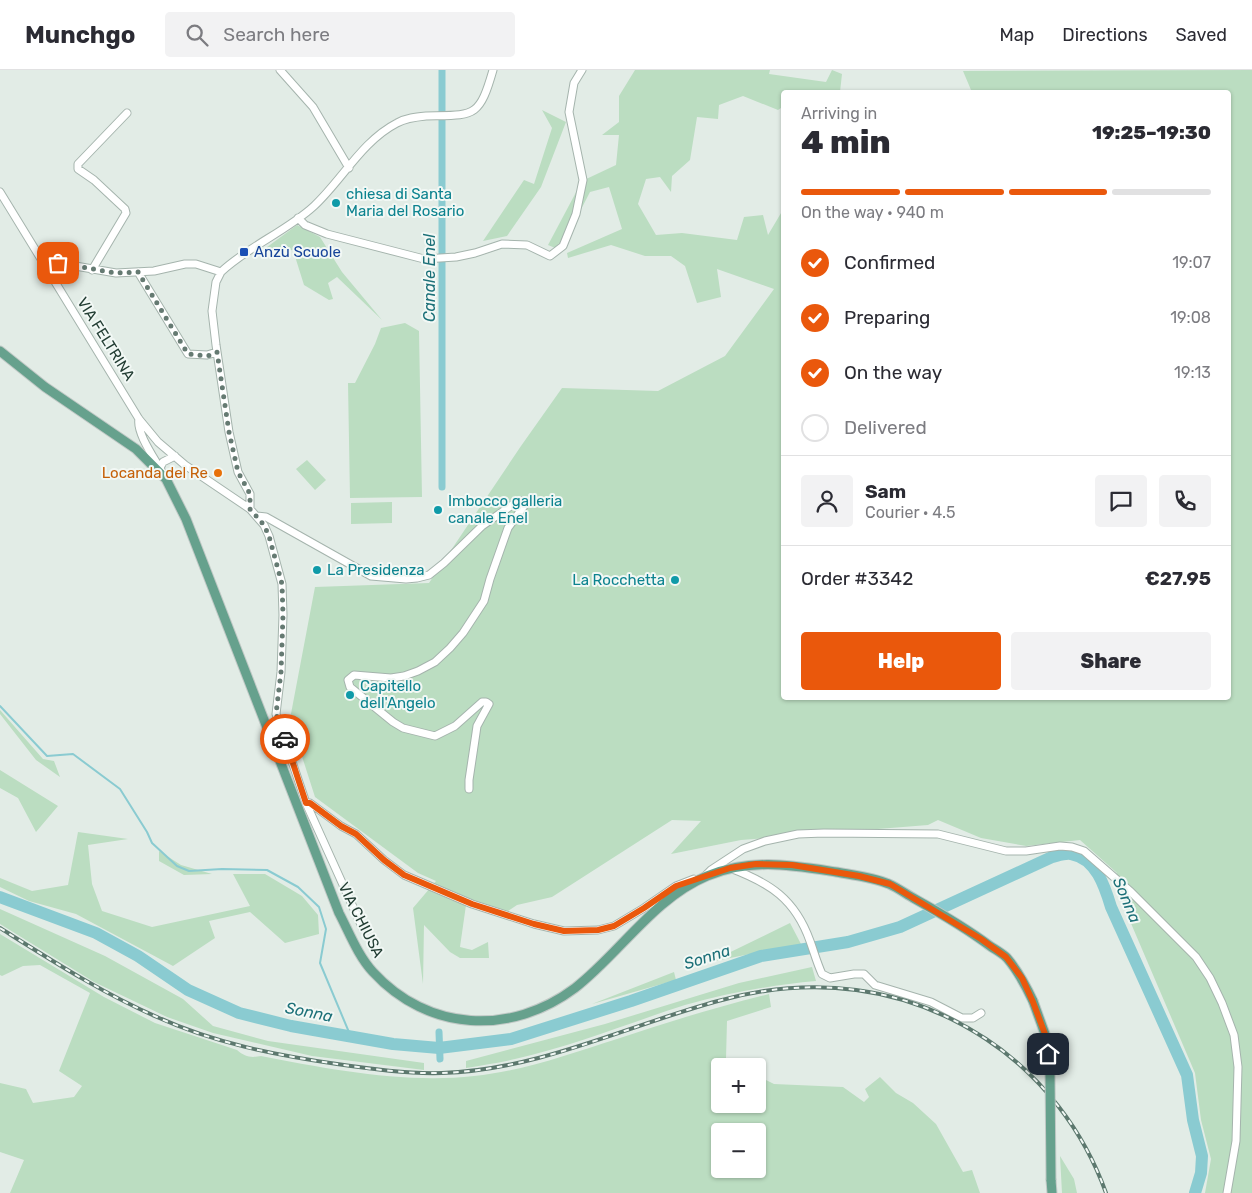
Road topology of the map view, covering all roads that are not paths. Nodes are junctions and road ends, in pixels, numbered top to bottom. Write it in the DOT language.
graph roads {
  1 [pos="280,70"];
  2 [pos="493,70"];
  3 [pos="582,70"];
  4 [pos="127,113"];
  5 [pos="349,168"];
  6 [pos="0,192"];
  7 [pos="298,218"];
  8 [pos="41,259"];
  9 [pos="92,270"];
  10 [pos="138,272"];
  11 [pos="221,272"];
  12 [pos="0,351"];
  13 [pos="217,352"];
  14 [pos="139,419"];
  15 [pos="175,456"];
  16 [pos="160,468"];
  17 [pos="166,478"];
  18 [pos="250,509"];
  19 [pos="257,516"];
  20 [pos="263,716"];
  21 [pos="469,789"];
  22 [pos="306,803"];
  23 [pos="730,868"];
  24 [pos="706,877"];
  25 [pos="363,929"];
  26 [pos="981,1013"];
  27 [pos="1052,1193"];
  28 [pos="1228,1193"];
  1 -- 5 [label="street"];
  2 -- 5 [label="street"];
  3 -- 7 [label="street"];
  4 -- 9 [label="street"];
  5 -- 7 [label="street"];
  6 -- 8 [label="street, VIA FELTRINA"];
  7 -- 11 [label="street"];
  8 -- 9 [label="street"];
  8 -- 14 [label="street, VIA FELTRINA"];
  9 -- 10 [label="street"];
  10 -- 11 [label="street"];
  10 -- 13 [label="street"];
  11 -- 13 [label="street"];
  12 -- 17 [label="main road, VIA FELTRINA"];
  13 -- 18 [label="street"];
  14 -- 15 [label="street"];
  14 -- 16 [label="street, VIA FELTRINA"];
  15 -- 16 [label="street"];
  15 -- 18 [label="street"];
  16 -- 17 [label="street, VIA FELTRINA"];
  17 -- 20 [label="main road, VIA FELTRINA"];
  18 -- 19 [label="street"];
  19 -- 21 [label="street"];
  19 -- 22 [label="street"];
  20 -- 24 [label="main road, VIA CHIUSA"];
  22 -- 24 [label="street"];
  22 -- 25 [label="street"];
  23 -- 24 [label="main road, VIA CHIUSA"];
  23 -- 26 [label="street"];
  23 -- 27 [label="main road, VIA CHIUSA, bridge"];
  24 -- 28 [label="street"];
}
